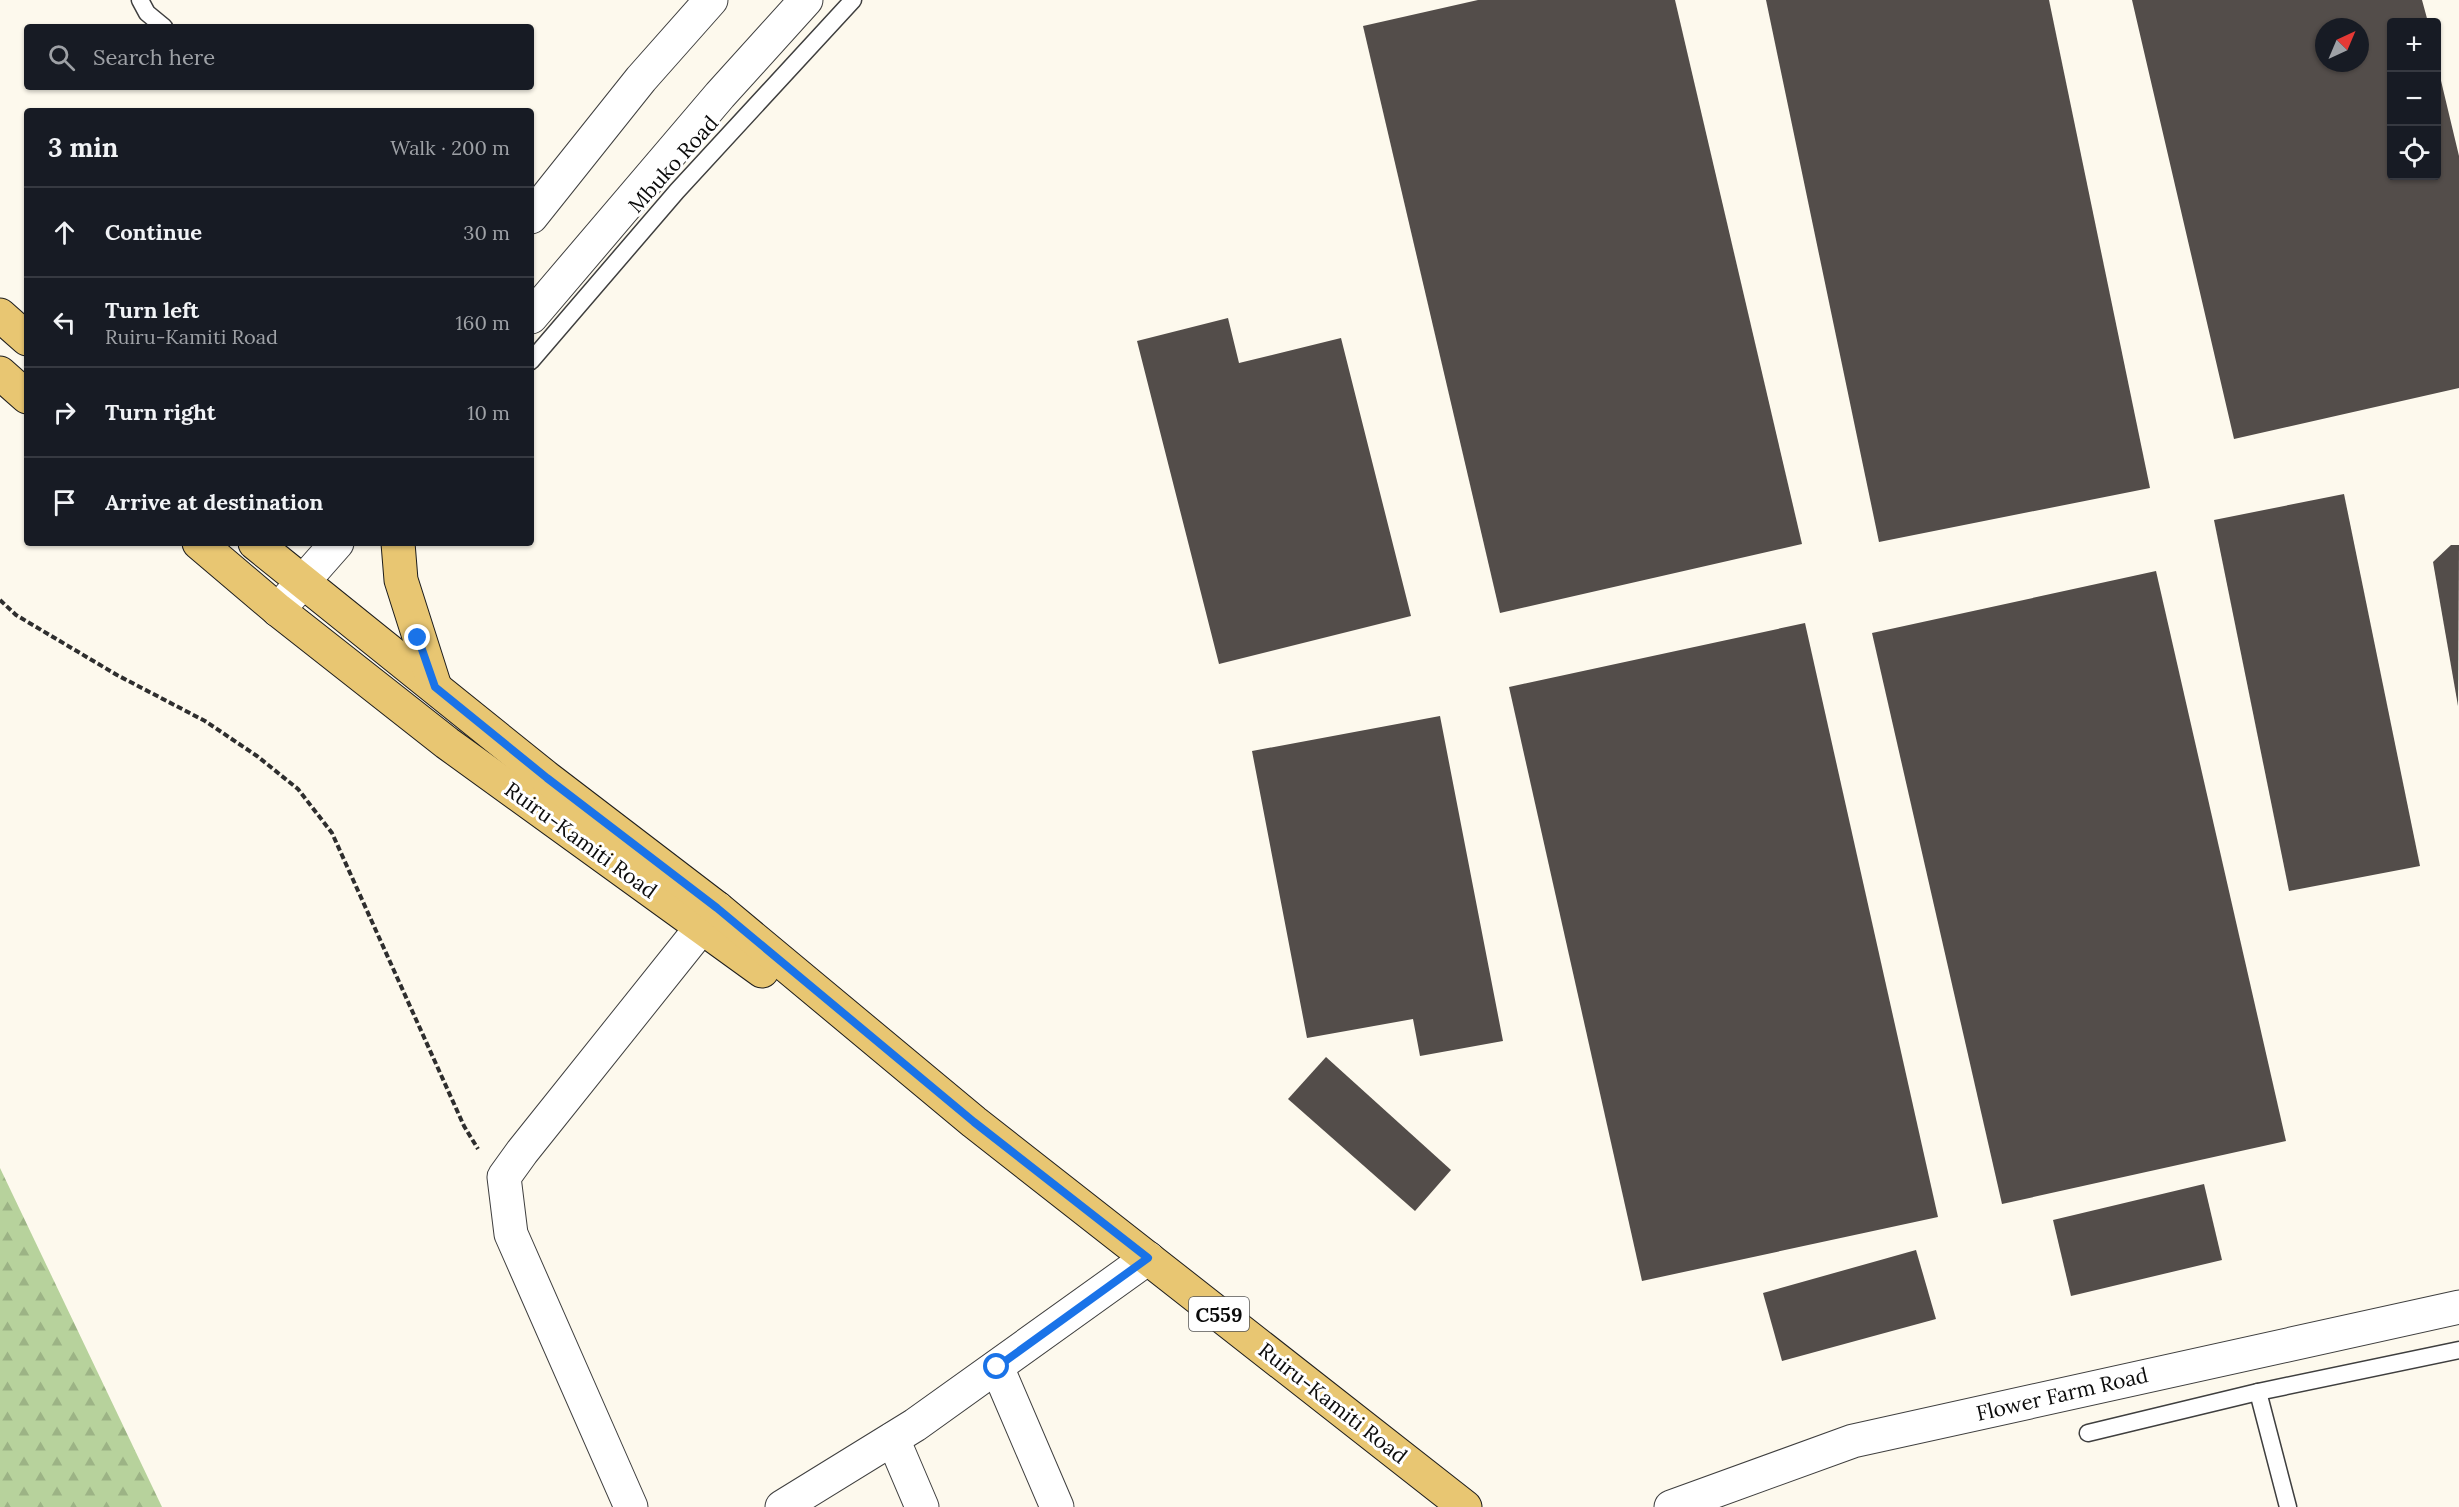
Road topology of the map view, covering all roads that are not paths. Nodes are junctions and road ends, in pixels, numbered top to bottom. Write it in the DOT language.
graph roads {
  1 [pos="140,0"];
  2 [pos="711,0"];
  3 [pos="806,0"];
  4 [pos="853,0"];
  5 [pos="160,24"];
  6 [pos="534,213"];
  7 [pos="534,313"];
  8 [pos="0,315"];
  9 [pos="24,336"];
  10 [pos="534,358"];
  11 [pos="0,372"];
  12 [pos="24,394"];
  13 [pos="202,546"];
  14 [pos="250,546"];
  15 [pos="257,546"];
  16 [pos="334,546"];
  17 [pos="398,546"];
  18 [pos="228,568"];
  19 [pos="302,582"];
  20 [pos="278,610"];
  21 [pos="435,687"];
  22 [pos="709,917"];
  23 [pos="1148,1258"];
  24 [pos="2459,1307"];
  25 [pos="2459,1350"];
  26 [pos="997,1367"];
  27 [pos="2258,1392"];
  28 [pos="2088,1433"];
  29 [pos="893,1439"];
  30 [pos="628,1506"];
  31 [pos="782,1507"];
  32 [pos="922,1507"];
  33 [pos="1057,1507"];
  34 [pos="1465,1507"];
  35 [pos="1671,1507"];
  36 [pos="2288,1507"];
  1 -- 5 [label="lane"];
  2 -- 6 [label="street"];
  3 -- 7 [label="street"];
  4 -- 10 [label="lane, Mbuko Road"];
  8 -- 9 [label="main road"];
  11 -- 12 [label="main road"];
  13 -- 18 [label="main road, Ruiru-Kamiti Road / C559"];
  14 -- 18 [label="street"];
  15 -- 19 [label="main road, Ruiru-Kamiti Road / C559"];
  16 -- 19 [label="street"];
  17 -- 21 [label="main road"];
  18 -- 20 [label="main road, Ruiru-Kamiti Road / C559"];
  19 -- 20 [label="street"];
  19 -- 21 [label="main road, Ruiru-Kamiti Road / C559"];
  20 -- 22 [label="main road, Ruiru-Kamiti Road / C559"];
  21 -- 22 [label="main road, Ruiru-Kamiti Road / C559"];
  22 -- 23 [label="main road, Ruiru-Kamiti Road / C559"];
  22 -- 30 [label="street"];
  23 -- 26 [label="street"];
  23 -- 34 [label="main road, Ruiru-Kamiti Road / C559"];
  24 -- 35 [label="street, Flower Farm Road"];
  25 -- 27 [label="lane"];
  26 -- 29 [label="street"];
  26 -- 33 [label="street"];
  27 -- 28 [label="lane"];
  27 -- 36 [label="lane"];
  29 -- 31 [label="street"];
  29 -- 32 [label="street"];
}
